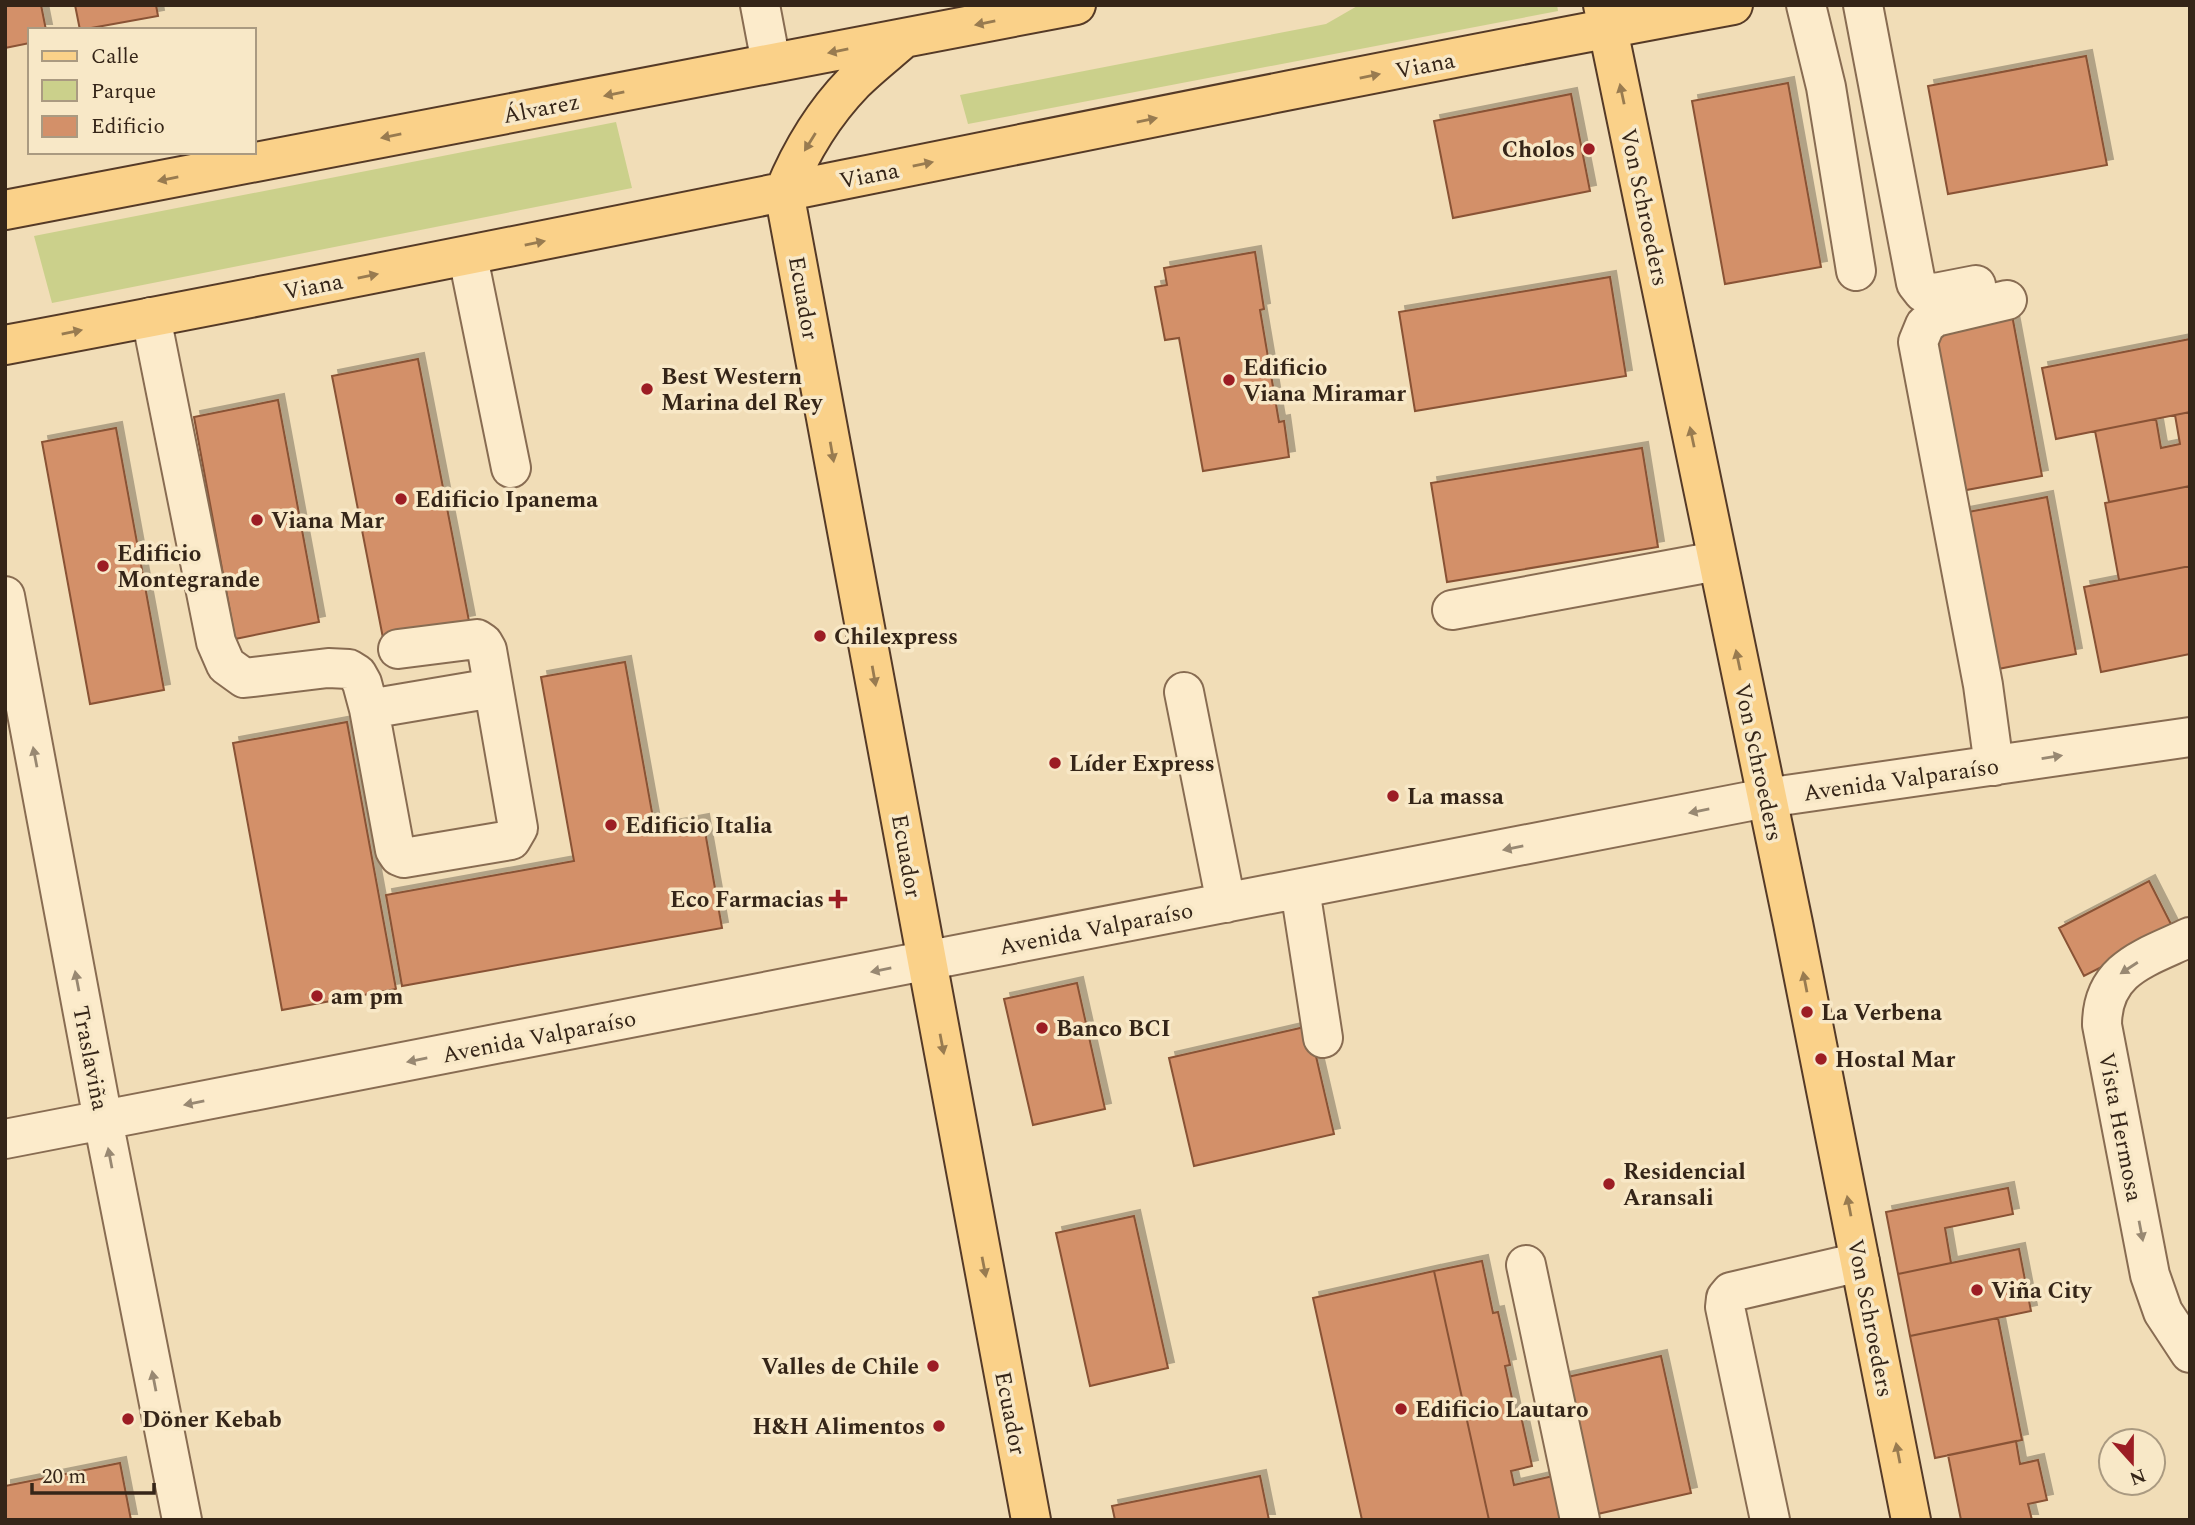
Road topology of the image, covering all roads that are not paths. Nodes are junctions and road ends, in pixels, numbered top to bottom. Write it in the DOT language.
graph roads {
  1 [pos="760,5"];
  2 [pos="1076,5"];
  3 [pos="1733,5"];
  4 [pos="1806,5"];
  5 [pos="1863,5"];
  6 [pos="1606,17"];
  7 [pos="905,38"];
  8 [pos="771,64"];
  9 [pos="785,192"];
  10 [pos="5,210"];
  11 [pos="468,257"];
  12 [pos="1856,271"];
  13 [pos="151,317"];
  14 [pos="5,345"];
  15 [pos="511,468"];
  16 [pos="1717,561"];
  17 [pos="5,596"];
  18 [pos="1452,610"];
  19 [pos="398,649"];
  20 [pos="493,688"];
  21 [pos="1184,692"];
  22 [pos="369,709"];
  23 [pos="2190,737"];
  24 [pos="1994,766"];
  25 [pos="1766,798"];
  26 [pos="1300,889"];
  27 [pos="1226,903"];
  28 [pos="2190,937"];
  29 [pos="926,961"];
  30 [pos="1323,1038"];
  31 [pos="103,1120"];
  32 [pos="5,1139"];
  33 [pos="1860,1262"];
  34 [pos="1526,1265"];
  35 [pos="2190,1353"];
  36 [pos="1902,1518"];
  37 [pos="182,1520"];
  38 [pos="1031,1520"];
  39 [pos="1580,1520"];
  40 [pos="1770,1520"];
  1 -- 8 [label="street"];
  2 -- 7 [label="main road, Álvarez, one-way"];
  3 -- 6 [label="main road, Viana"];
  4 -- 12 [label="street"];
  5 -- 24 [label="street"];
  9 -- 6 [label="main road, Viana, one-way"];
  16 -- 6 [label="main road, Von Schroeders, one-way"];
  7 -- 8 [label="main road, Álvarez, one-way"];
  7 -- 9 [label="main road, one-way"];
  8 -- 10 [label="main road, Álvarez, one-way"];
  11 -- 9 [label="main road, Viana, one-way"];
  9 -- 29 [label="main road, Ecuador, one-way"];
  13 -- 11 [label="main road, Viana, one-way"];
  11 -- 15 [label="street"];
  14 -- 13 [label="main road, Viana, one-way"];
  13 -- 22 [label="street"];
  16 -- 18 [label="street"];
  25 -- 16 [label="main road, Von Schroeders, one-way"];
  31 -- 17 [label="street, Traslaviña, one-way"];
  19 -- 20 [label="street"];
  20 -- 22 [label="street"];
  20 -- 22 [label="street"];
  21 -- 27 [label="street"];
  24 -- 23 [label="street, Avenida Valparaíso, one-way"];
  24 -- 25 [label="street, Avenida Valparaíso"];
  25 -- 26 [label="street, Avenida Valparaíso, one-way"];
  33 -- 25 [label="main road, Von Schroeders, one-way"];
  26 -- 27 [label="street, Avenida Valparaíso"];
  26 -- 30 [label="street"];
  27 -- 29 [label="street, Avenida Valparaíso"];
  28 -- 35 [label="street, Vista Hermosa, one-way"];
  29 -- 31 [label="street, Avenida Valparaíso, one-way"];
  29 -- 38 [label="main road, Ecuador, one-way"];
  31 -- 32 [label="street, Avenida Valparaíso"];
  37 -- 31 [label="street, Traslaviña, one-way"];
  36 -- 33 [label="main road, Von Schroeders, one-way"];
  33 -- 40 [label="street"];
  34 -- 39 [label="street"];
}
